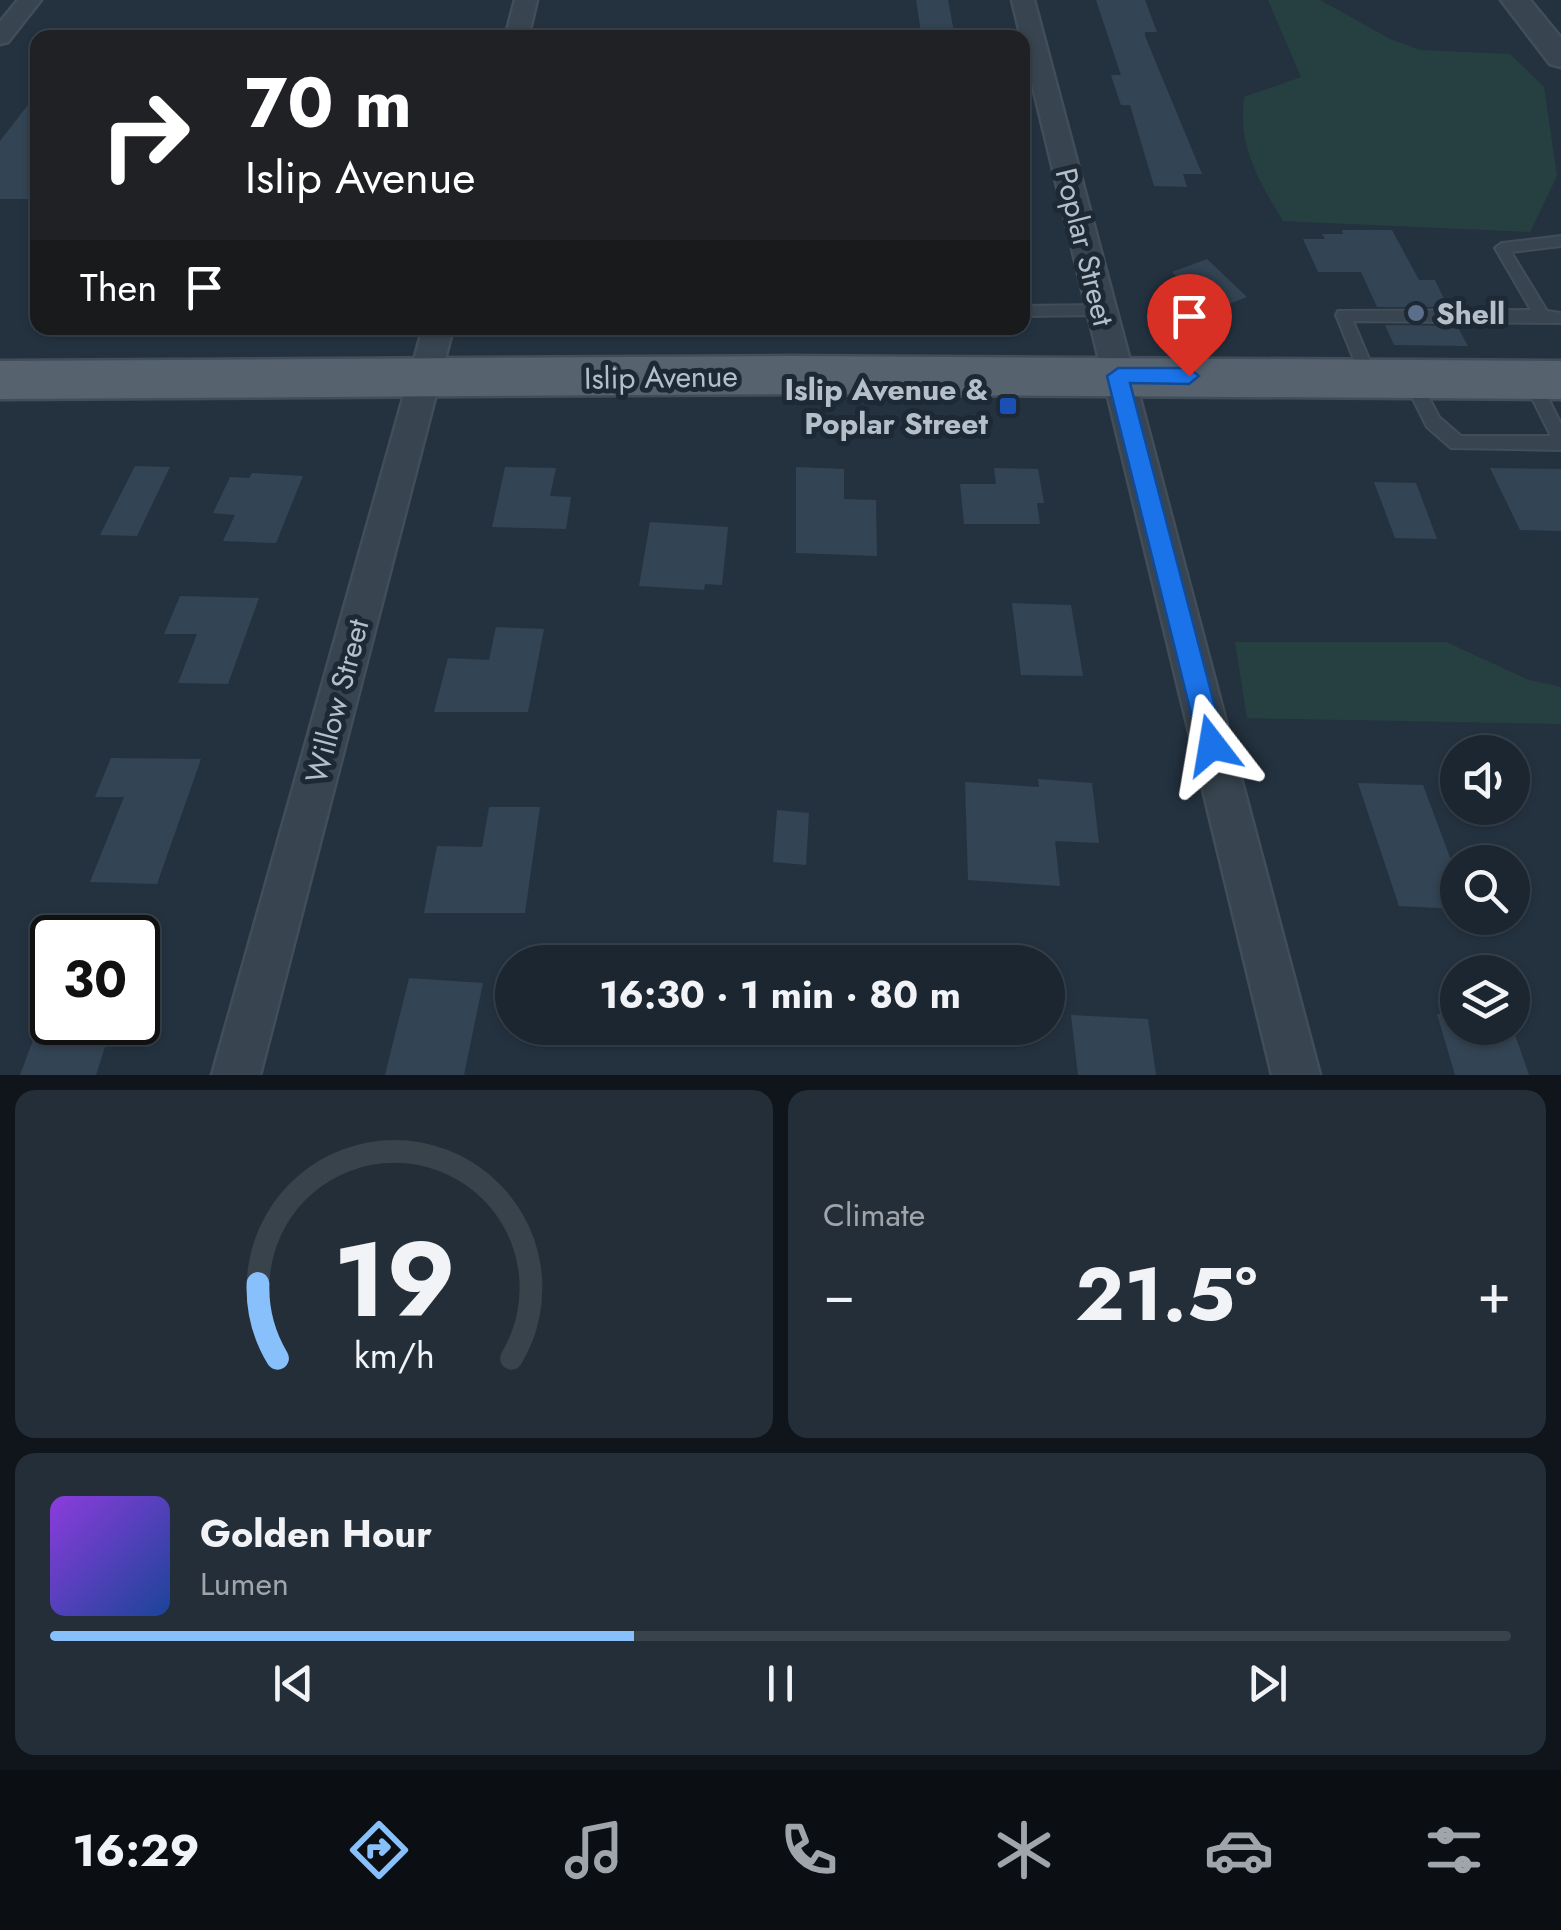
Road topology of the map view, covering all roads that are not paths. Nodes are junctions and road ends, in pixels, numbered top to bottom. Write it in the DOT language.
graph roads {
  1 [pos="30,0"];
  2 [pos="526,0"];
  3 [pos="1023,0"];
  4 [pos="1515,0"];
  5 [pos="518,30"];
  6 [pos="0,37"];
  7 [pos="1561,58"];
  8 [pos="1561,241"];
  9 [pos="1101,310"];
  10 [pos="1030,311"];
  11 [pos="1542,316"];
  12 [pos="1561,318"];
  13 [pos="436,335"];
  14 [pos="1118,376"];
  15 [pos="1390,378"];
  16 [pos="0,380"];
  17 [pos="424,380"];
  18 [pos="1546,380"];
  19 [pos="1561,442"];
  20 [pos="236,1075"];
  21 [pos="1296,1075"];
  1 -- 6 [label="street"];
  2 -- 5 [label="street"];
  3 -- 9 [label="street, Poplar Street"];
  4 -- 7 [label="street"];
  8 -- 11 [label="lane"];
  9 -- 10 [label="lane"];
  9 -- 14 [label="street, Poplar Street"];
  11 -- 12 [label="lane"];
  11 -- 15 [label="lane"];
  13 -- 17 [label="street, Willow Street"];
  14 -- 15 [label="main road, Islip Avenue"];
  14 -- 17 [label="main road, Islip Avenue"];
  14 -- 21 [label="street, Poplar Street"];
  15 -- 18 [label="main road, Islip Avenue"];
  15 -- 19 [label="lane"];
  16 -- 17 [label="main road, Islip Avenue"];
  17 -- 20 [label="street, Willow Street"];
  18 -- 19 [label="lane"];
}
